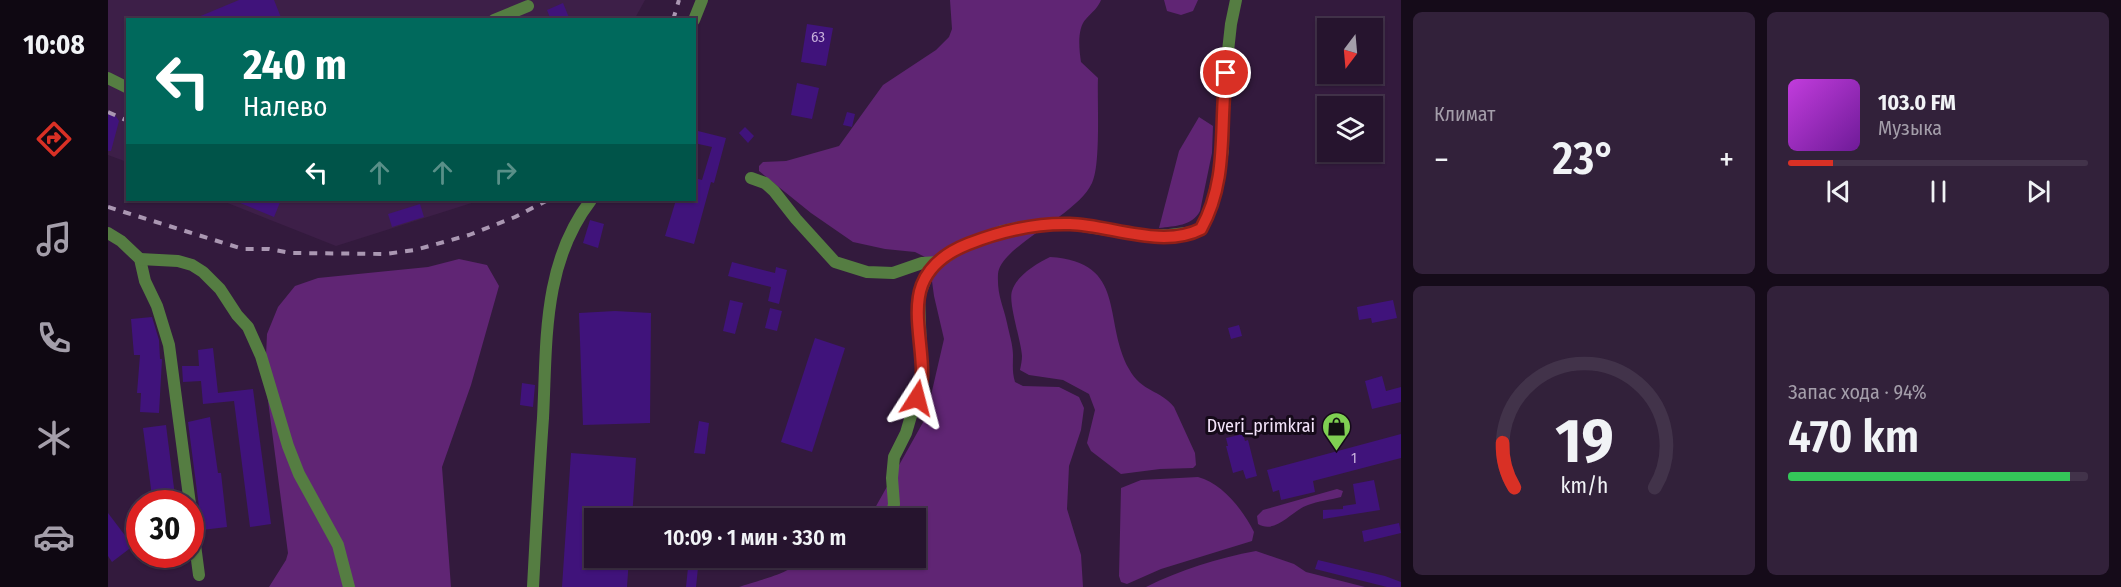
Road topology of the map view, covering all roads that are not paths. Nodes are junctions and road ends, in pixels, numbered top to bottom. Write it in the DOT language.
graph roads {
  1 [pos="702,0"];
  2 [pos="1236,0"];
  3 [pos="528,6"];
  4 [pos="499,18"];
  5 [pos="695,18"];
  6 [pos="108,78"];
  7 [pos="126,87"];
  8 [pos="751,178"];
  9 [pos="590,201"];
  10 [pos="108,233"];
  11 [pos="140,259"];
  12 [pos="938,262"];
  13 [pos="188,490"];
  14 [pos="893,508"];
  15 [pos="198,568"];
  16 [pos="199,575"];
  17 [pos="349,587"];
  18 [pos="533,587"];
  1 -- 5 [label="street"];
  2 -- 12 [label="street"];
  3 -- 4 [label="street"];
  6 -- 7 [label="street"];
  8 -- 12 [label="street"];
  9 -- 18 [label="street"];
  10 -- 11 [label="street"];
  11 -- 13 [label="street"];
  11 -- 17 [label="street"];
  12 -- 14 [label="street"];
  15 -- 16 [label="street"];
}
